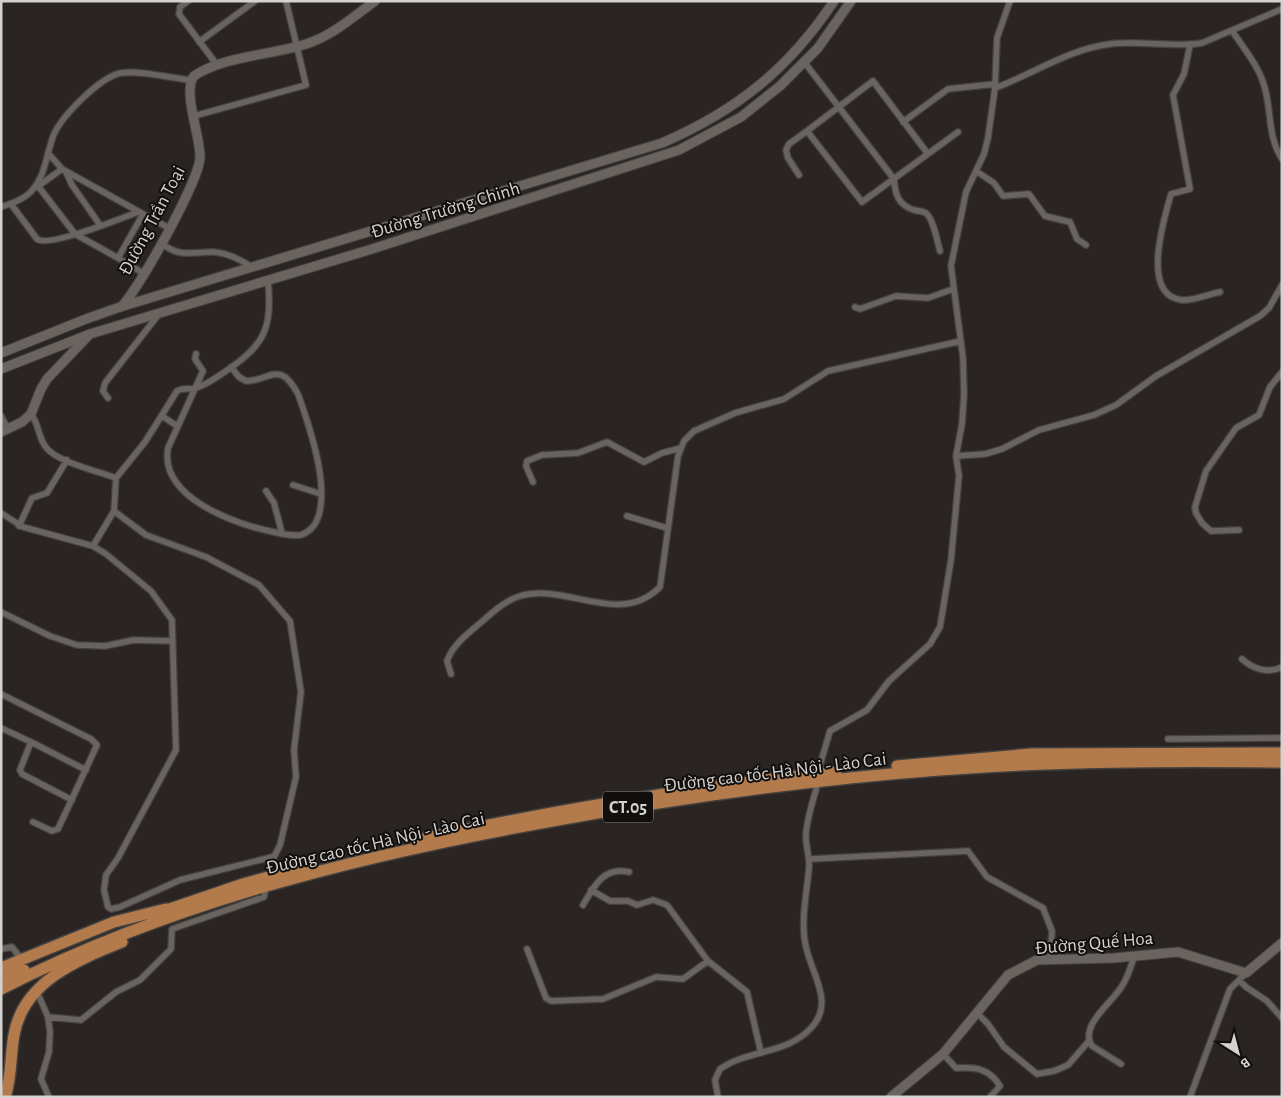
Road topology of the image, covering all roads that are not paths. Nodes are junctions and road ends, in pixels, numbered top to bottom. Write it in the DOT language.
graph roads {
  1 [pos="188,1"];
  2 [pos="255,1"];
  3 [pos="286,1"];
  4 [pos="375,1"];
  5 [pos="834,1"];
  6 [pos="852,1"];
  7 [pos="1010,1"];
  8 [pos="1282,9"];
  9 [pos="827,12"];
  10 [pos="839,19"];
  11 [pos="1233,32"];
  12 [pos="199,42"];
  13 [pos="1190,45"];
  14 [pos="298,47"];
  15 [pos="805,63"];
  16 [pos="217,65"];
  17 [pos="190,80"];
  18 [pos="995,86"];
  19 [pos="840,106"];
  20 [pos="194,116"];
  21 [pos="903,122"];
  22 [pos="807,131"];
  23 [pos="958,132"];
  24 [pos="657,144"];
  25 [pos="48,152"];
  26 [pos="928,154"];
  27 [pos="662,157"];
  28 [pos="1282,159"];
  29 [pos="64,170"];
  30 [pos="976,171"];
  31 [pos="800,175"];
  32 [pos="894,179"];
  33 [pos="35,188"];
  34 [pos="123,203"];
  35 [pos="11,204"];
  36 [pos="1,207"];
  37 [pos="140,213"];
  38 [pos="122,218"];
  39 [pos="100,225"];
  40 [pos="169,228"];
  41 [pos="75,234"];
  42 [pos="161,243"];
  43 [pos="1086,245"];
  44 [pos="940,251"];
  45 [pos="118,258"];
  46 [pos="252,267"];
  47 [pos="143,273"];
  48 [pos="268,280"];
  49 [pos="200,283"];
  50 [pos="1282,284"];
  51 [pos="952,289"];
  52 [pos="1220,292"];
  53 [pos="204,299"];
  54 [pos="120,307"];
  55 [pos="855,307"];
  56 [pos="161,312"];
  57 [pos="90,334"];
  58 [pos="961,341"];
  59 [pos="1,353"];
  60 [pos="196,354"];
  61 [pos="231,367"];
  62 [pos="1,369"];
  63 [pos="1282,372"];
  64 [pos="196,388"];
  65 [pos="108,398"];
  66 [pos="31,414"];
  67 [pos="1,416"];
  68 [pos="162,416"];
  69 [pos="177,426"];
  70 [pos="4,430"];
  71 [pos="681,448"];
  72 [pos="956,456"];
  73 [pos="67,460"];
  74 [pos="116,478"];
  75 [pos="533,482"];
  76 [pos="293,485"];
  77 [pos="266,491"];
  78 [pos="321,494"];
  79 [pos="114,511"];
  80 [pos="1,514"];
  81 [pos="627,516"];
  82 [pos="19,526"];
  83 [pos="667,528"];
  84 [pos="1239,530"];
  85 [pos="282,534"];
  86 [pos="93,546"];
  87 [pos="1,612"];
  88 [pos="173,641"];
  89 [pos="1242,659"];
  90 [pos="1282,667"];
  91 [pos="451,674"];
  92 [pos="1,694"];
  93 [pos="1,728"];
  94 [pos="1282,738"];
  95 [pos="1168,739"];
  96 [pos="31,742"];
  97 [pos="1282,754"];
  98 [pos="1282,762"];
  99 [pos="820,765"];
  100 [pos="86,770"];
  101 [pos="816,786"];
  102 [pos="72,800"];
  103 [pos="33,822"];
  104 [pos="272,857"];
  105 [pos="810,859"];
  106 [pos="270,865"];
  107 [pos="629,872"];
  108 [pos="266,886"];
  109 [pos="591,890"];
  110 [pos="233,896"];
  111 [pos="583,905"];
  112 [pos="177,906"];
  113 [pos="1282,943"];
  114 [pos="1,949"];
  115 [pos="526,949"];
  116 [pos="18,956"];
  117 [pos="1134,957"];
  118 [pos="1050,958"];
  119 [pos="708,961"];
  120 [pos="1,968"];
  121 [pos="1246,973"];
  122 [pos="1,980"];
  123 [pos="1239,980"];
  124 [pos="1,989"];
  125 [pos="38,994"];
  126 [pos="976,1012"];
  127 [pos="48,1018"];
  128 [pos="1282,1018"];
  129 [pos="1089,1041"];
  130 [pos="761,1053"];
  131 [pos="943,1054"];
  132 [pos="1121,1064"];
  133 [pos="1,1074"];
  134 [pos="1,1091"];
  135 [pos="5,1097"];
  136 [pos="48,1097"];
  137 [pos="718,1097"];
  138 [pos="892,1097"];
  139 [pos="990,1097"];
  140 [pos="1190,1097"];
  1 -- 12 [label="street"];
  2 -- 12 [label="street"];
  3 -- 14 [label="street"];
  4 -- 14 [label="main road"];
  5 -- 9 [label="main road, Đường Trường Chinh"];
  6 -- 10 [label="main road, Đường Trường Chinh"];
  7 -- 18 [label="street"];
  8 -- 11 [label="street"];
  9 -- 10 [label="main road"];
  9 -- 24 [label="main road, Đường Trường Chinh"];
  10 -- 15 [label="main road, Đường Trường Chinh"];
  11 -- 13 [label="street"];
  11 -- 28 [label="street"];
  12 -- 16 [label="street"];
  13 -- 18 [label="street"];
  13 -- 52 [label="street"];
  14 -- 16 [label="main road"];
  14 -- 20 [label="street"];
  15 -- 19 [label="street"];
  15 -- 27 [label="main road, Đường Trường Chinh"];
  16 -- 17 [label="main road"];
  17 -- 20 [label="main road, Đường Trần Toại"];
  17 -- 25 [label="street"];
  18 -- 21 [label="street"];
  18 -- 30 [label="street"];
  19 -- 21 [label="street"];
  19 -- 22 [label="street"];
  19 -- 32 [label="street"];
  20 -- 40 [label="main road, Đường Trần Toại"];
  21 -- 26 [label="street"];
  22 -- 31 [label="street"];
  22 -- 32 [label="street"];
  23 -- 26 [label="street"];
  24 -- 27 [label="main road"];
  24 -- 46 [label="main road, Đường Trường Chinh"];
  25 -- 29 [label="street"];
  25 -- 33 [label="street"];
  26 -- 32 [label="street"];
  27 -- 48 [label="main road, Đường Trường Chinh"];
  29 -- 33 [label="street"];
  29 -- 34 [label="street"];
  29 -- 39 [label="street"];
  30 -- 43 [label="street"];
  30 -- 51 [label="street"];
  32 -- 44 [label="street"];
  33 -- 35 [label="street"];
  33 -- 41 [label="street"];
  34 -- 37 [label="street"];
  34 -- 38 [label="street"];
  35 -- 36 [label="street"];
  35 -- 41 [label="street"];
  37 -- 38 [label="street"];
  37 -- 40 [label="street"];
  37 -- 45 [label="street"];
  38 -- 39 [label="street"];
  39 -- 41 [label="street"];
  40 -- 42 [label="main road, Đường Trần Toại"];
  41 -- 45 [label="street"];
  42 -- 46 [label="street"];
  42 -- 47 [label="main road, Đường Trần Toại"];
  45 -- 47 [label="street"];
  46 -- 49 [label="main road, Đường Trường Chinh"];
  47 -- 54 [label="main road, Đường Trần Toại"];
  48 -- 53 [label="main road, Đường Trường Chinh"];
  48 -- 61 [label="street"];
  49 -- 53 [label="main road"];
  49 -- 54 [label="main road, Đường Trường Chinh"];
  50 -- 72 [label="street"];
  51 -- 55 [label="street"];
  51 -- 58 [label="street"];
  53 -- 56 [label="main road, Đường Trường Chinh"];
  54 -- 59 [label="main road, Đường Trường Chinh"];
  56 -- 57 [label="main road, Đường Trường Chinh"];
  56 -- 65 [label="street"];
  57 -- 62 [label="main road, Đường Trường Chinh"];
  57 -- 66 [label="main road"];
  58 -- 71 [label="street"];
  58 -- 72 [label="street"];
  60 -- 64 [label="street"];
  61 -- 64 [label="street"];
  61 -- 78 [label="street"];
  63 -- 84 [label="street"];
  64 -- 68 [label="street"];
  64 -- 69 [label="street"];
  66 -- 70 [label="main road"];
  66 -- 73 [label="street"];
  67 -- 70 [label="street"];
  68 -- 69 [label="street"];
  68 -- 74 [label="street"];
  69 -- 85 [label="street"];
  71 -- 75 [label="street"];
  71 -- 83 [label="street"];
  72 -- 99 [label="street"];
  73 -- 74 [label="street"];
  73 -- 82 [label="street"];
  74 -- 79 [label="street"];
  76 -- 78 [label="street"];
  77 -- 85 [label="street"];
  78 -- 85 [label="street"];
  79 -- 86 [label="street"];
  79 -- 104 [label="street"];
  80 -- 82 [label="street"];
  81 -- 83 [label="street"];
  82 -- 86 [label="street"];
  83 -- 91 [label="street"];
  86 -- 88 [label="street"];
  87 -- 88 [label="street"];
  88 -- 104 [label="street"];
  89 -- 90 [label="street"];
  92 -- 100 [label="street"];
  93 -- 96 [label="street"];
  94 -- 95 [label="street"];
  96 -- 100 [label="street"];
  96 -- 102 [label="street"];
  97 -- 112 [label="highway, Đường cao tốc Hà Nội - Lào Cai / CT.05"];
  98 -- 110 [label="highway, Đường cao tốc Hà Nội - Lào Cai / CT.05"];
  100 -- 102 [label="street"];
  101 -- 105 [label="street"];
  102 -- 103 [label="street"];
  104 -- 106 [label="street"];
  105 -- 118 [label="street"];
  105 -- 130 [label="street"];
  107 -- 109 [label="street"];
  108 -- 127 [label="street"];
  109 -- 111 [label="street"];
  109 -- 119 [label="street"];
  110 -- 124 [label="highway, Đường cao tốc Hà Nội - Lào Cai / CT.05"];
  110 -- 135 [label="highway"];
  112 -- 120 [label="highway"];
  112 -- 122 [label="highway, Đường cao tốc Hà Nội - Lào Cai / CT.05"];
  113 -- 121 [label="main road"];
  114 -- 116 [label="street"];
  115 -- 119 [label="street"];
  117 -- 118 [label="main road, Đường Quế Hoa"];
  117 -- 121 [label="main road, Đường Quế Hoa"];
  117 -- 129 [label="street"];
  118 -- 126 [label="main road, Đường Quế Hoa"];
  119 -- 130 [label="street"];
  121 -- 123 [label="street"];
  123 -- 128 [label="street"];
  123 -- 140 [label="street"];
  125 -- 127 [label="street"];
  126 -- 129 [label="street"];
  126 -- 131 [label="main road, Đường Quế Hoa"];
  127 -- 136 [label="street"];
  129 -- 132 [label="street"];
  130 -- 137 [label="street"];
  131 -- 138 [label="main road, Đường Quế Hoa"];
  131 -- 139 [label="street"];
  133 -- 134 [label="highway"];
}
